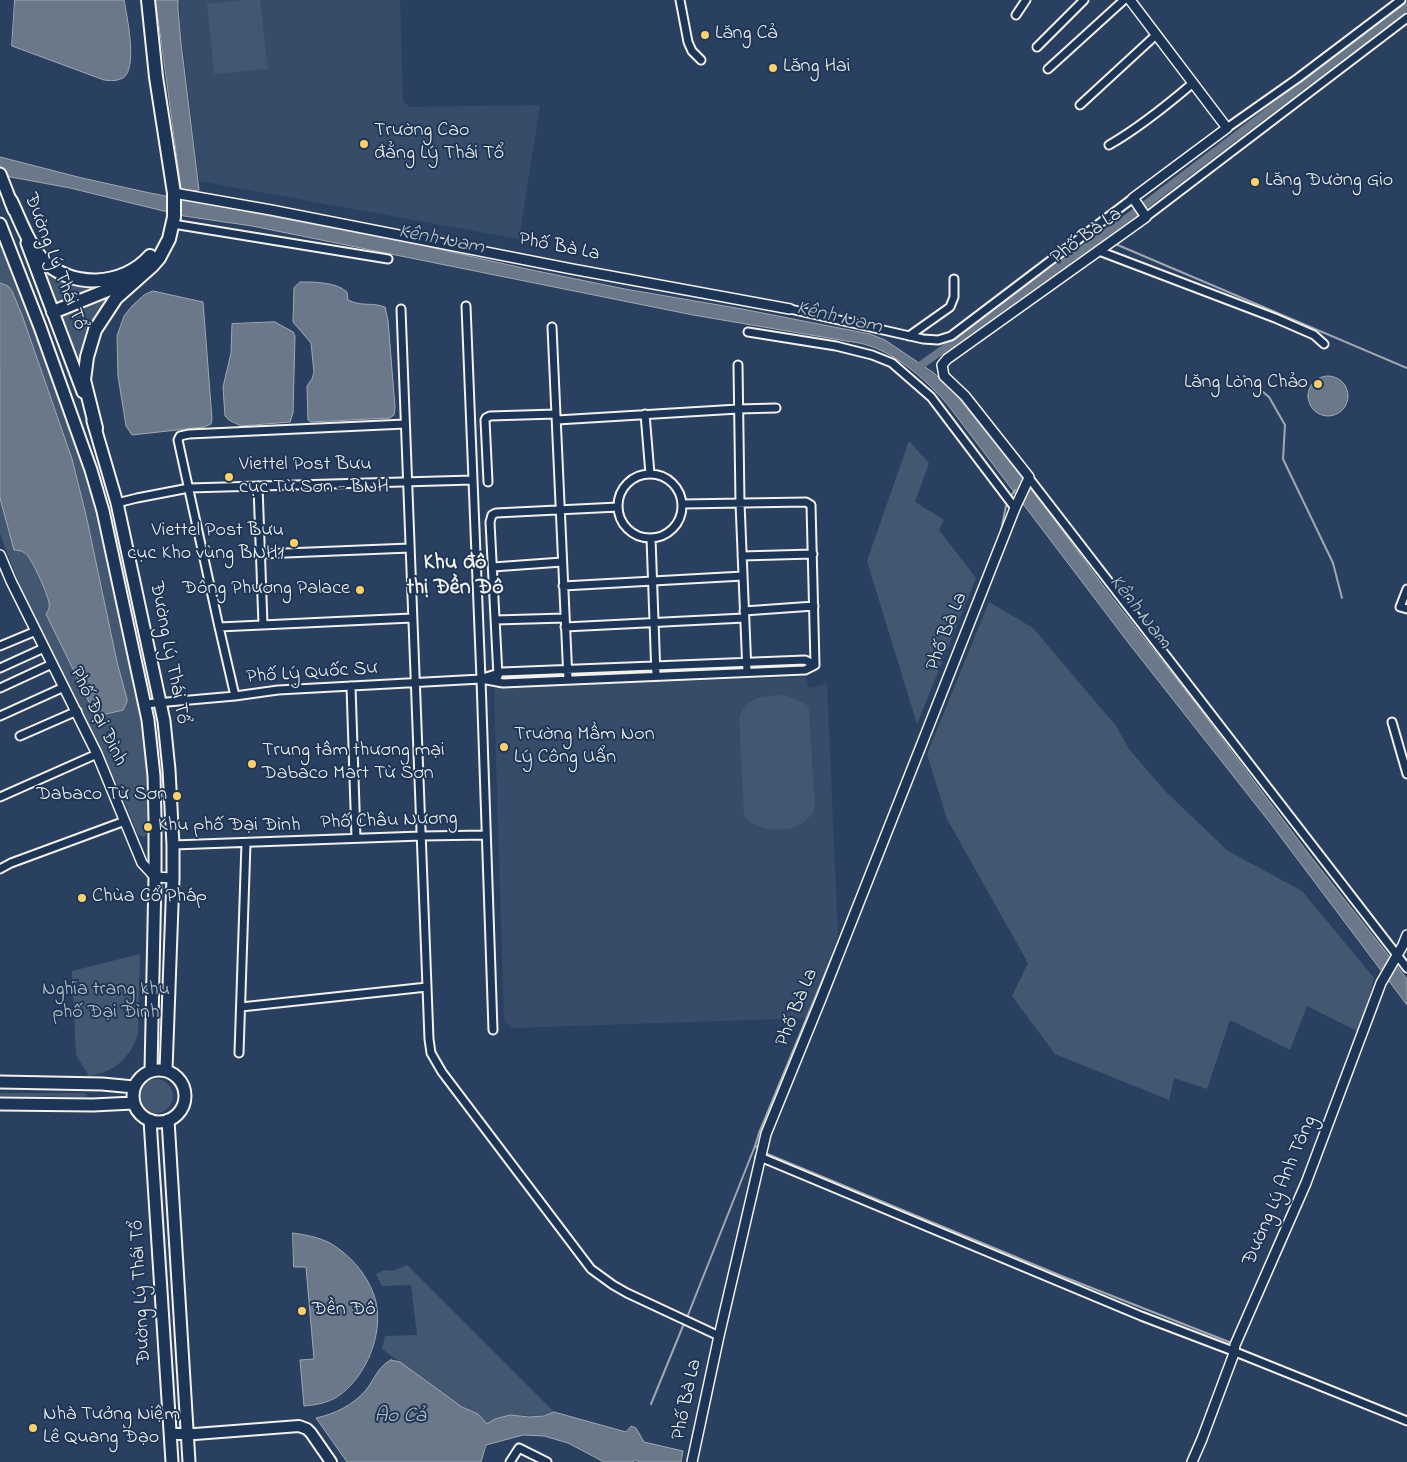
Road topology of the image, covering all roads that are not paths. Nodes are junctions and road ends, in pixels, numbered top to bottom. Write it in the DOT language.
graph roads {
  1 [pos="139,0"];
  2 [pos="148,0"];
  3 [pos="680,0"];
  4 [pos="1026,0"];
  5 [pos="1084,0"];
  6 [pos="1124,0"];
  7 [pos="1130,0"];
  8 [pos="1401,0"];
  9 [pos="1016,15"];
  10 [pos="1407,18"];
  11 [pos="1156,35"];
  12 [pos="1036,47"];
  13 [pos="700,60"];
  14 [pos="1048,69"];
  15 [pos="1193,83"];
  16 [pos="1080,105"];
  17 [pos="1227,128"];
  18 [pos="1108,146"];
  19 [pos="1,178"];
  20 [pos="170,190"];
  21 [pos="1133,198"];
  22 [pos="11,201"];
  23 [pos="1146,217"];
  24 [pos="170,222"];
  25 [pos="0,224"];
  26 [pos="1102,249"];
  27 [pos="388,259"];
  28 [pos="137,278"];
  29 [pos="954,279"];
  30 [pos="466,306"];
  31 [pos="401,309"];
  32 [pos="790,310"];
  33 [pos="53,312"];
  34 [pos="552,328"];
  35 [pos="748,332"];
  36 [pos="909,336"];
  37 [pos="1324,344"];
  38 [pos="738,365"];
  39 [pos="738,408"];
  40 [pos="776,408"];
  41 [pos="645,414"];
  42 [pos="557,417"];
  43 [pos="405,424"];
  44 [pos="96,428"];
  45 [pos="650,474"];
  46 [pos="1029,477"];
  47 [pos="473,480"];
  48 [pos="407,482"];
  49 [pos="488,482"];
  50 [pos="258,486"];
  51 [pos="189,488"];
  52 [pos="118,502"];
  53 [pos="740,502"];
  54 [pos="682,504"];
  55 [pos="618,507"];
  56 [pos="1015,508"];
  57 [pos="559,510"];
  58 [pos="651,538"];
  59 [pos="410,548"];
  60 [pos="261,554"];
  61 [pos="812,554"];
  62 [pos="0,555"];
  63 [pos="742,556"];
  64 [pos="562,562"];
  65 [pos="492,567"];
  66 [pos="743,576"];
  67 [pos="652,581"];
  68 [pos="563,586"];
  69 [pos="1407,589"];
  70 [pos="814,606"];
  71 [pos="1407,609"];
  72 [pos="744,614"];
  73 [pos="412,618"];
  74 [pos="565,618"];
  75 [pos="495,620"];
  76 [pos="654,623"];
  77 [pos="263,625"];
  78 [pos="565,627"];
  79 [pos="219,628"];
  80 [pos="36,630"];
  81 [pos="0,646"];
  82 [pos="44,648"];
  83 [pos="746,662"];
  84 [pos="52,664"];
  85 [pos="815,665"];
  86 [pos="656,666"];
  87 [pos="0,668"];
  88 [pos="568,669"];
  89 [pos="746,672"];
  90 [pos="498,674"];
  91 [pos="656,676"];
  92 [pos="481,679"];
  93 [pos="568,680"];
  94 [pos="498,682"];
  95 [pos="415,683"];
  96 [pos="351,686"];
  97 [pos="64,687"];
  98 [pos="0,688"];
  99 [pos="235,696"];
  100 [pos="161,702"];
  101 [pos="145,704"];
  102 [pos="76,711"];
  103 [pos="0,716"];
  104 [pos="1392,722"];
  105 [pos="20,736"];
  106 [pos="97,754"];
  107 [pos="1407,774"];
  108 [pos="0,797"];
  109 [pos="125,821"];
  110 [pos="486,835"];
  111 [pos="421,836"];
  112 [pos="356,838"];
  113 [pos="246,843"];
  114 [pos="173,845"];
  115 [pos="0,869"];
  116 [pos="155,877"];
  117 [pos="173,878"];
  118 [pos="1407,935"];
  119 [pos="1396,956"];
  120 [pos="1407,968"];
  121 [pos="427,987"];
  122 [pos="241,1007"];
  123 [pos="493,1030"];
  124 [pos="239,1053"];
  125 [pos="166,1070"];
  126 [pos="150,1071"];
  127 [pos="0,1082"];
  128 [pos="134,1086"];
  129 [pos="134,1103"];
  130 [pos="0,1104"];
  131 [pos="150,1120"];
  132 [pos="168,1120"];
  133 [pos="760,1158"];
  134 [pos="719,1336"];
  135 [pos="1233,1351"];
  136 [pos="1407,1421"];
  137 [pos="170,1434"];
  138 [pos="188,1435"];
  139 [pos="172,1462"];
  140 [pos="189,1462"];
  141 [pos="331,1462"];
  142 [pos="510,1462"];
  143 [pos="547,1462"];
  144 [pos="692,1462"];
  145 [pos="1192,1462"];
  1 -- 20 [label="highway"];
  2 -- 20 [label="highway"];
  3 -- 13 [label="street"];
  4 -- 9 [label="street"];
  5 -- 12 [label="street"];
  6 -- 14 [label="street"];
  7 -- 11 [label="street"];
  8 -- 17 [label="street"];
  10 -- 23 [label="street"];
  11 -- 15 [label="street"];
  11 -- 16 [label="street"];
  15 -- 17 [label="street"];
  15 -- 18 [label="street"];
  17 -- 21 [label="street, Phố Bà La"];
  19 -- 22 [label="main road, Đường Lý Thái Tổ"];
  20 -- 24 [label="highway"];
  20 -- 32 [label="street, Phố Bà La"];
  21 -- 23 [label="street, Phố Bà La"];
  21 -- 36 [label="street"];
  22 -- 24 [label="highway"];
  22 -- 33 [label="main road, Đường Lý Thái Tổ"];
  23 -- 26 [label="street, Phố Bà La"];
  24 -- 27 [label="street"];
  24 -- 28 [label="highway"];
  25 -- 101 [label="main road, Đường Lý Thái Tổ"];
  26 -- 37 [label="street"];
  26 -- 46 [label="street, Phố Bà La"];
  28 -- 33 [label="highway"];
  28 -- 44 [label="highway"];
  29 -- 36 [label="street"];
  30 -- 47 [label="street"];
  31 -- 43 [label="street"];
  32 -- 36 [label="street"];
  33 -- 44 [label="main road, Đường Lý Thái Tổ"];
  34 -- 42 [label="street"];
  35 -- 56 [label="street"];
  38 -- 39 [label="street"];
  39 -- 40 [label="street"];
  39 -- 41 [label="street"];
  39 -- 53 [label="street"];
  41 -- 42 [label="street"];
  41 -- 45 [label="street"];
  42 -- 49 [label="street"];
  42 -- 57 [label="street"];
  43 -- 48 [label="street"];
  43 -- 51 [label="street"];
  44 -- 52 [label="main road, Đường Lý Thái Tổ"];
  45 -- 54 [label="street"];
  45 -- 55 [label="street"];
  46 -- 56 [label="street, Phố Bà La"];
  46 -- 119 [label="street"];
  47 -- 48 [label="street"];
  47 -- 92 [label="street"];
  48 -- 50 [label="street"];
  48 -- 59 [label="street"];
  50 -- 51 [label="street"];
  50 -- 60 [label="street"];
  51 -- 52 [label="street"];
  51 -- 79 [label="street"];
  52 -- 100 [label="main road, Đường Lý Thái Tổ"];
  53 -- 54 [label="street"];
  53 -- 61 [label="street"];
  53 -- 63 [label="street"];
  54 -- 58 [label="street"];
  55 -- 57 [label="street"];
  55 -- 58 [label="street"];
  56 -- 133 [label="street, Phố Bà La"];
  57 -- 64 [label="street"];
  57 -- 65 [label="street"];
  58 -- 67 [label="street"];
  59 -- 60 [label="street"];
  59 -- 73 [label="street"];
  60 -- 77 [label="street"];
  61 -- 63 [label="street"];
  61 -- 70 [label="street"];
  62 -- 80 [label="street, Phố Đại Đình"];
  63 -- 66 [label="street"];
  64 -- 65 [label="street"];
  64 -- 68 [label="street"];
  65 -- 75 [label="street"];
  66 -- 67 [label="street"];
  66 -- 72 [label="street"];
  67 -- 68 [label="street"];
  67 -- 76 [label="street"];
  68 -- 74 [label="street"];
  69 -- 71 [label="street"];
  70 -- 72 [label="street"];
  70 -- 85 [label="street"];
  72 -- 76 [label="street"];
  72 -- 83 [label="street"];
  73 -- 77 [label="street"];
  73 -- 95 [label="street"];
  74 -- 75 [label="street"];
  74 -- 78 [label="street"];
  75 -- 90 [label="street"];
  76 -- 78 [label="street"];
  76 -- 86 [label="street"];
  77 -- 79 [label="street"];
  78 -- 88 [label="street"];
  79 -- 99 [label="street"];
  80 -- 81 [label="street"];
  80 -- 82 [label="street, Phố Đại Đình"];
  82 -- 84 [label="street, Phố Đại Đình"];
  82 -- 87 [label="street"];
  83 -- 85 [label="street"];
  83 -- 86 [label="street"];
  83 -- 89 [label="street"];
  84 -- 97 [label="street, Phố Đại Đình"];
  84 -- 98 [label="street"];
  85 -- 89 [label="street"];
  86 -- 88 [label="street"];
  86 -- 91 [label="street"];
  88 -- 90 [label="street"];
  88 -- 93 [label="street"];
  89 -- 91 [label="street"];
  90 -- 92 [label="street"];
  90 -- 94 [label="street"];
  91 -- 93 [label="street"];
  92 -- 94 [label="street"];
  92 -- 95 [label="street, Phố Lý Quốc Sư"];
  92 -- 110 [label="street"];
  93 -- 94 [label="street"];
  95 -- 96 [label="street, Phố Lý Quốc Sư"];
  95 -- 111 [label="street"];
  96 -- 99 [label="street, Phố Lý Quốc Sư"];
  96 -- 112 [label="street"];
  97 -- 102 [label="street, Phố Đại Đình"];
  97 -- 103 [label="street"];
  99 -- 100 [label="street, Phố Lý Quốc Sư"];
  100 -- 101 [label="street, Phố Lý Quốc Sư"];
  100 -- 114 [label="main road, Đường Lý Thái Tổ"];
  101 -- 116 [label="main road, Đường Lý Thái Tổ"];
  102 -- 105 [label="street"];
  102 -- 106 [label="street, Phố Đại Đình"];
  104 -- 107 [label="street"];
  106 -- 108 [label="street"];
  106 -- 109 [label="street, Phố Đại Đình"];
  109 -- 115 [label="street"];
  109 -- 116 [label="street, Phố Đại Đình"];
  110 -- 111 [label="street, Phố Châu Nương"];
  110 -- 123 [label="street"];
  111 -- 112 [label="street, Phố Châu Nương"];
  111 -- 121 [label="street"];
  112 -- 113 [label="street, Phố Châu Nương"];
  113 -- 114 [label="street, Phố Châu Nương"];
  113 -- 122 [label="street"];
  114 -- 117 [label="main road, Đường Lý Thái Tổ"];
  116 -- 117 [label="street"];
  116 -- 126 [label="main road, Đường Lý Thái Tổ"];
  117 -- 125 [label="main road, Đường Lý Thái Tổ"];
  118 -- 119 [label="street, Đường Lý Anh Tông"];
  119 -- 120 [label="street"];
  119 -- 135 [label="street, Đường Lý Anh Tông"];
  121 -- 122 [label="street"];
  121 -- 134 [label="street"];
  122 -- 124 [label="street"];
  125 -- 126 [label="main road"];
  125 -- 132 [label="main road"];
  126 -- 128 [label="main road"];
  127 -- 128 [label="main road"];
  128 -- 129 [label="main road"];
  129 -- 130 [label="main road"];
  129 -- 131 [label="main road"];
  131 -- 132 [label="main road"];
  131 -- 137 [label="main road, Đường Lý Thái Tổ"];
  132 -- 138 [label="main road, Đường Lý Thái Tổ"];
  133 -- 134 [label="street, Phố Bà La"];
  133 -- 135 [label="street"];
  134 -- 144 [label="street, Phố Bà La"];
  135 -- 136 [label="street"];
  135 -- 145 [label="street, Đường Lý Anh Tông"];
  137 -- 138 [label="main road"];
  137 -- 139 [label="main road, Đường Lý Thái Tổ"];
  138 -- 140 [label="main road, Đường Lý Thái Tổ"];
  138 -- 141 [label="main road"];
  142 -- 143 [label="street"];
}
